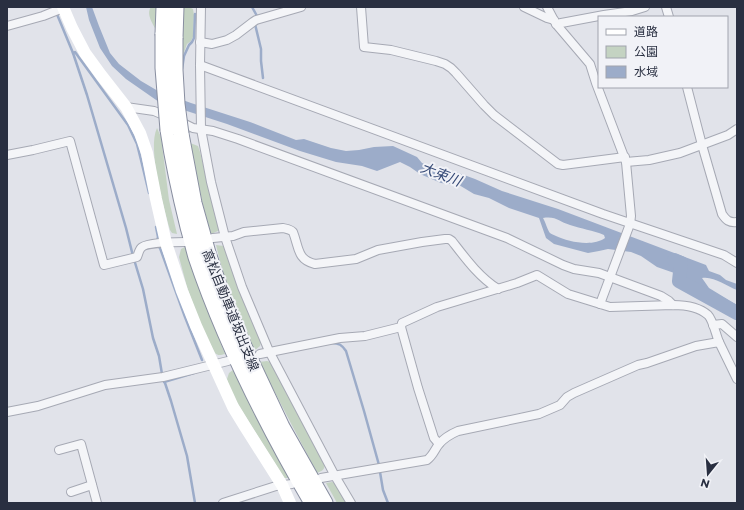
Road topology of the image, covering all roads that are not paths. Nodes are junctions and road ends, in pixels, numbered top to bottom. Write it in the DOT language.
graph roads {
  1 [pos="164,7"];
  2 [pos="176,7"];
  3 [pos="201,7"];
  4 [pos="301,7"];
  5 [pos="361,7"];
  6 [pos="524,7"];
  7 [pos="547,7"];
  8 [pos="645,7"];
  9 [pos="59,10"];
  10 [pos="555,22"];
  11 [pos="7,26"];
  12 [pos="169,36"];
  13 [pos="200,42"];
  14 [pos="200,67"];
  15 [pos="687,88"];
  16 [pos="126,107"];
  17 [pos="201,127"];
  18 [pos="737,129"];
  19 [pos="174,132"];
  20 [pos="702,144"];
  21 [pos="7,155"];
  22 [pos="625,159"];
  23 [pos="737,222"];
  24 [pos="629,225"];
  25 [pos="225,237"];
  26 [pos="213,238"];
  27 [pos="186,242"];
  28 [pos="166,243"];
  29 [pos="737,263"];
  30 [pos="610,276"];
  31 [pos="498,289"];
  32 [pos="600,304"];
  33 [pos="673,305"];
  34 [pos="713,325"];
  35 [pos="401,327"];
  36 [pos="737,337"];
  37 [pos="719,342"];
  38 [pos="269,351"];
  39 [pos="260,354"];
  40 [pos="228,361"];
  41 [pos="213,365"];
  42 [pos="737,379"];
  43 [pos="7,412"];
  44 [pos="439,444"];
  45 [pos="59,450"];
  46 [pos="335,476"];
  47 [pos="321,478"];
  48 [pos="287,484"];
  49 [pos="92,485"];
  50 [pos="71,492"];
  51 [pos="97,503"];
  52 [pos="224,503"];
  53 [pos="290,503"];
  54 [pos="312,503"];
  55 [pos="325,503"];
  56 [pos="351,503"];
  1 -- 12 [label="highway, 高松自動車道坂出支線"];
  2 -- 12 [label="highway, 高松自動車道坂出支線"];
  3 -- 13 [label="street"];
  4 -- 13 [label="street"];
  5 -- 22 [label="street"];
  6 -- 10 [label="street"];
  7 -- 10 [label="street"];
  8 -- 10 [label="street"];
  9 -- 11 [label="street"];
  9 -- 16 [label="street"];
  10 -- 22 [label="street"];
  12 -- 19 [label="highway, 高松自動車道坂出支線, bridge"];
  13 -- 14 [label="street"];
  14 -- 17 [label="street"];
  14 -- 24 [label="street"];
  15 -- 20 [label="street"];
  16 -- 17 [label="street"];
  16 -- 28 [label="street"];
  17 -- 25 [label="street"];
  17 -- 30 [label="street"];
  18 -- 20 [label="street"];
  19 -- 54 [label="highway, 高松自動車道坂出支線"];
  19 -- 55 [label="highway, 高松自動車道坂出支線"];
  20 -- 22 [label="street"];
  20 -- 23 [label="street"];
  21 -- 28 [label="street"];
  22 -- 24 [label="street"];
  24 -- 29 [label="street"];
  24 -- 30 [label="street"];
  25 -- 26 [label="street"];
  25 -- 31 [label="street"];
  25 -- 38 [label="street"];
  27 -- 28 [label="street"];
  28 -- 41 [label="street"];
  30 -- 32 [label="street"];
  30 -- 33 [label="street"];
  31 -- 32 [label="street"];
  31 -- 35 [label="street"];
  32 -- 33 [label="street"];
  33 -- 34 [label="street"];
  34 -- 36 [label="street"];
  34 -- 37 [label="street"];
  35 -- 38 [label="street"];
  35 -- 44 [label="street"];
  37 -- 42 [label="street"];
  37 -- 44 [label="street"];
  38 -- 39 [label="street"];
  38 -- 46 [label="street"];
  40 -- 41 [label="street"];
  41 -- 43 [label="street"];
  41 -- 48 [label="street"];
  44 -- 46 [label="street"];
  45 -- 49 [label="street"];
  46 -- 47 [label="street"];
  46 -- 56 [label="street"];
  48 -- 52 [label="street"];
  48 -- 53 [label="street"];
  49 -- 50 [label="street"];
  49 -- 51 [label="street"];
}
